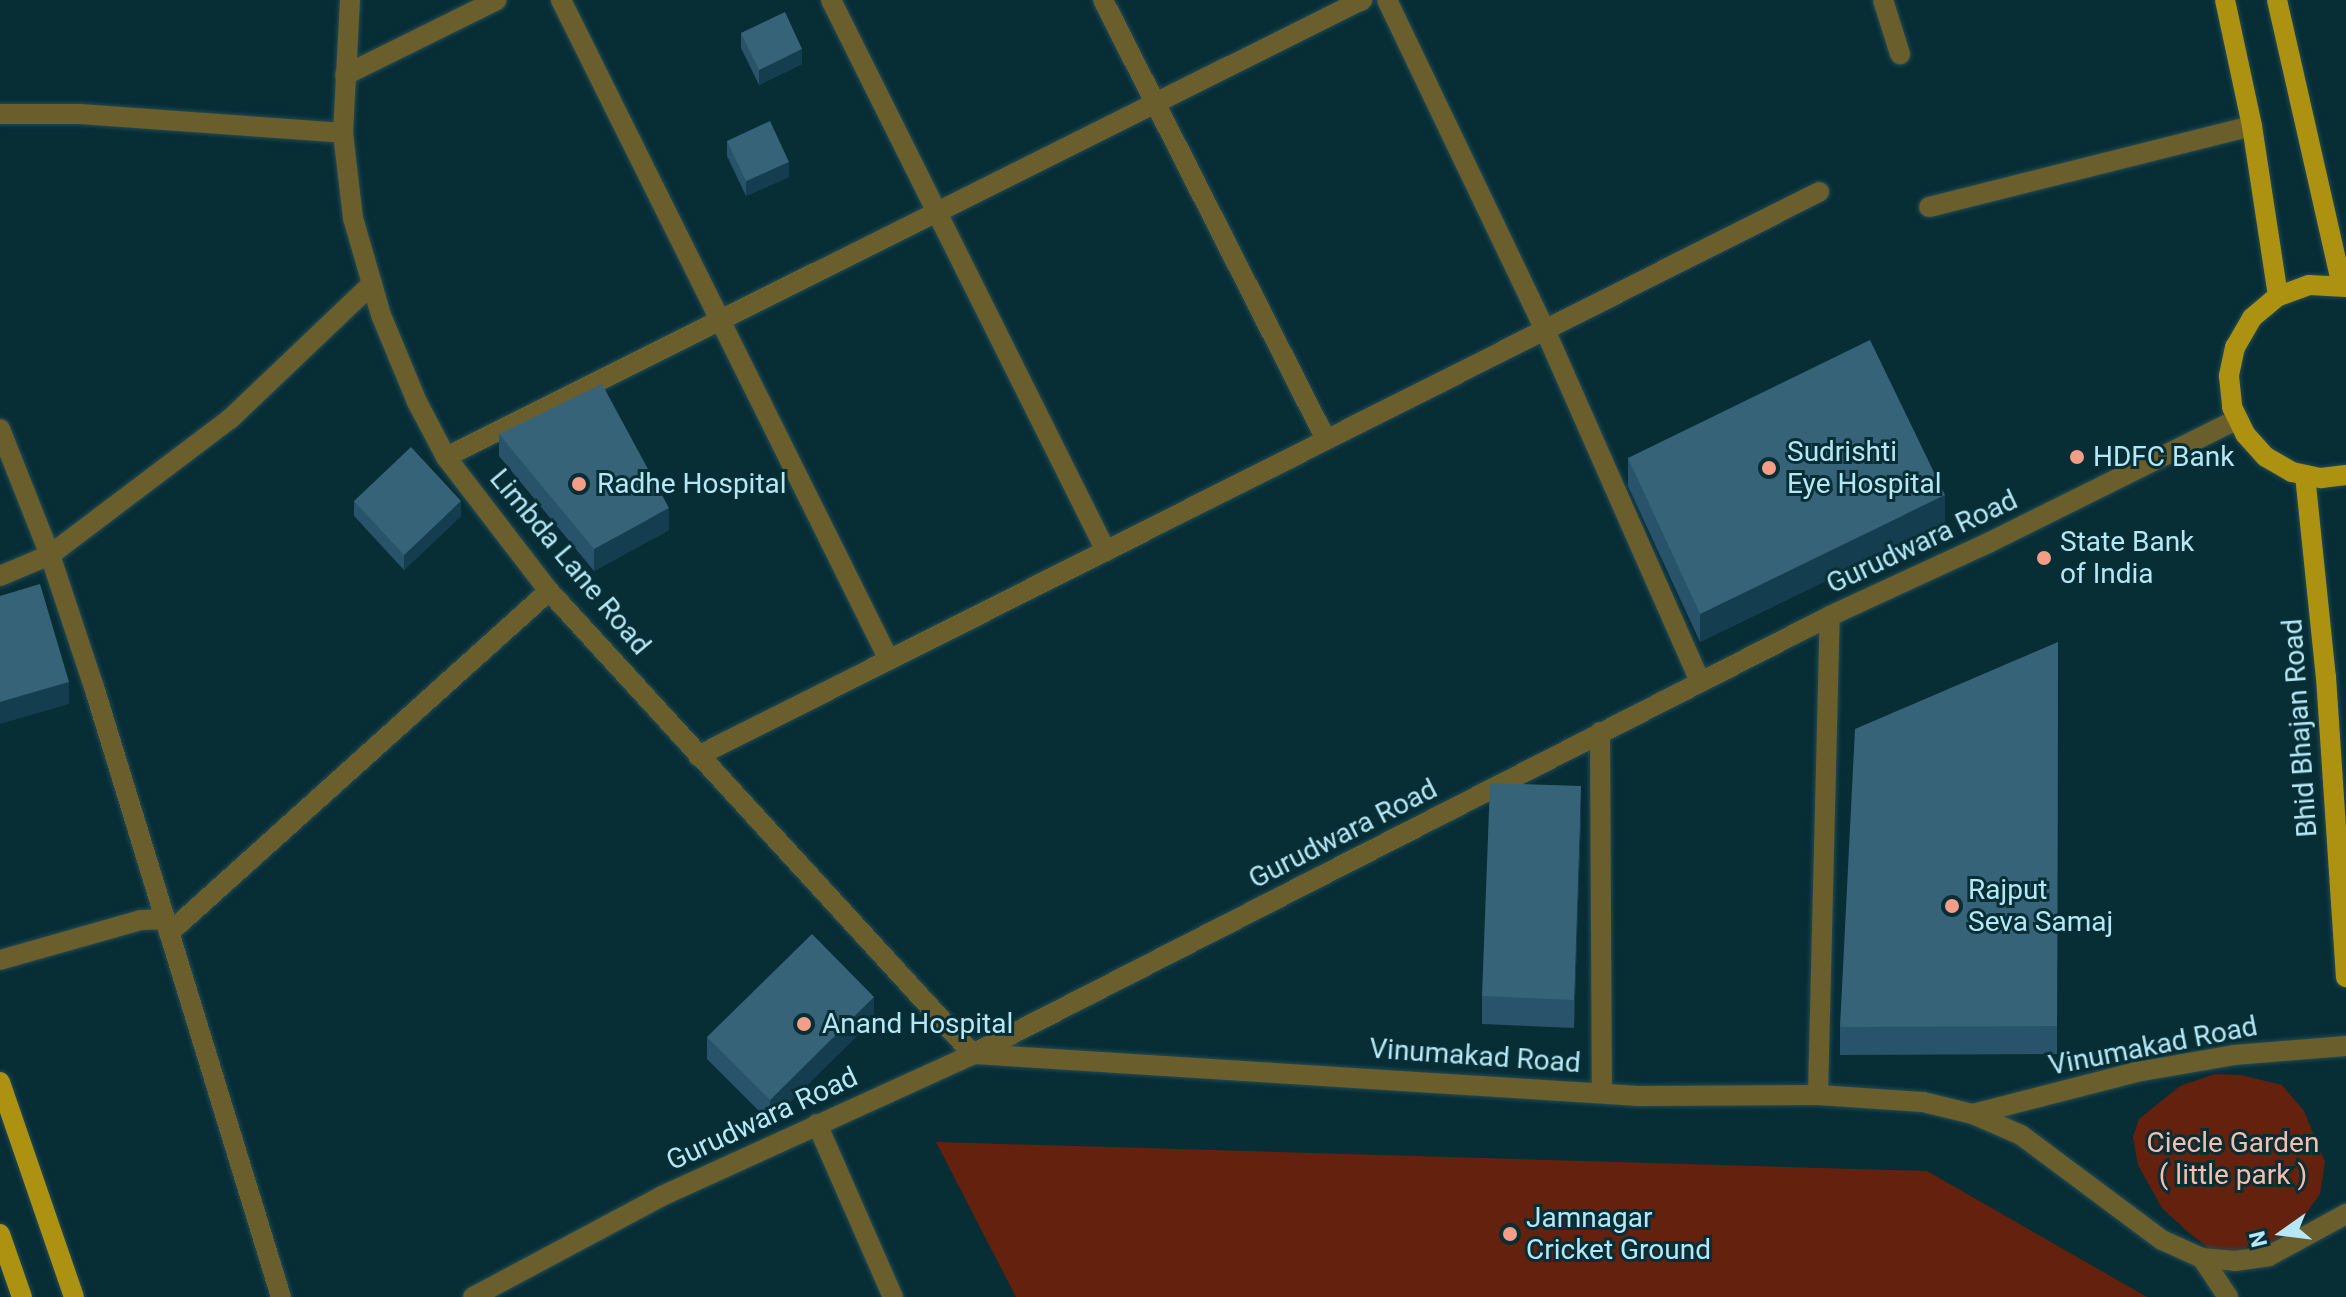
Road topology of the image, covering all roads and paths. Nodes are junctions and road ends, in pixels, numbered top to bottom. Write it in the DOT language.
graph roads {
  1 [pos="350,0"];
  2 [pos="497,0"];
  3 [pos="561,0"];
  4 [pos="831,0"];
  5 [pos="1103,0"];
  6 [pos="1362,0"];
  7 [pos="1387,0"];
  8 [pos="1883,0"];
  9 [pos="2225,0"];
  10 [pos="2277,0"];
  11 [pos="1900,54"];
  12 [pos="345,75"];
  13 [pos="1156,102"];
  14 [pos="0,114"];
  15 [pos="2252,126"];
  16 [pos="343,133"];
  17 [pos="1819,192"];
  18 [pos="1929,207"];
  19 [pos="937,212"];
  20 [pos="372,284"];
  21 [pos="2344,286"];
  22 [pos="2278,296"];
  23 [pos="719,321"];
  24 [pos="1545,330"];
  25 [pos="2238,419"];
  26 [pos="0,429"];
  27 [pos="1326,440"];
  28 [pos="446,457"];
  29 [pos="2305,475"];
  30 [pos="2346,475"];
  31 [pos="1106,551"];
  32 [pos="50,555"];
  33 [pos="0,576"];
  34 [pos="549,591"];
  35 [pos="1830,616"];
  36 [pos="889,660"];
  37 [pos="1700,682"];
  38 [pos="1600,732"];
  39 [pos="698,756"];
  40 [pos="167,926"];
  41 [pos="0,960"];
  42 [pos="2346,977"];
  43 [pos="2346,1046"];
  44 [pos="973,1054"];
  45 [pos="0,1082"];
  46 [pos="1602,1093"];
  47 [pos="1818,1095"];
  48 [pos="1973,1114"];
  49 [pos="817,1124"];
  50 [pos="2346,1214"];
  51 [pos="0,1234"];
  52 [pos="2202,1258"];
  53 [pos="22,1297"];
  54 [pos="74,1297"];
  55 [pos="281,1297"];
  56 [pos="473,1297"];
  57 [pos="893,1297"];
  58 [pos="2228,1297"];
  1 -- 12 [label="street, Limbda Lane Road"];
  2 -- 12 [label="street"];
  3 -- 23 [label="street"];
  4 -- 19 [label="street"];
  5 -- 13 [label="street"];
  6 -- 13 [label="street"];
  7 -- 24 [label="street"];
  8 -- 11 [label="street"];
  9 -- 15 [label="main road"];
  10 -- 21 [label="main road"];
  12 -- 16 [label="street, Limbda Lane Road"];
  13 -- 19 [label="street"];
  13 -- 27 [label="street"];
  14 -- 16 [label="street"];
  15 -- 18 [label="street"];
  15 -- 22 [label="main road"];
  16 -- 20 [label="street, Limbda Lane Road"];
  17 -- 24 [label="street"];
  19 -- 23 [label="street"];
  19 -- 31 [label="street"];
  20 -- 28 [label="street, Limbda Lane Road"];
  20 -- 32 [label="street"];
  21 -- 22 [label="main road"];
  22 -- 25 [label="main road"];
  23 -- 28 [label="street"];
  23 -- 36 [label="street"];
  24 -- 27 [label="street"];
  24 -- 37 [label="street"];
  25 -- 29 [label="main road"];
  25 -- 35 [label="street, Gurudwara Road"];
  26 -- 32 [label="street"];
  27 -- 31 [label="street"];
  28 -- 34 [label="street, Limbda Lane Road"];
  29 -- 30 [label="main road"];
  29 -- 42 [label="main road, Bhid Bhajan Road"];
  31 -- 36 [label="street"];
  32 -- 33 [label="street"];
  32 -- 40 [label="street"];
  34 -- 39 [label="street, Limbda Lane Road"];
  34 -- 40 [label="street"];
  35 -- 37 [label="street, Gurudwara Road"];
  35 -- 47 [label="street"];
  36 -- 39 [label="street"];
  37 -- 38 [label="street, Gurudwara Road"];
  38 -- 44 [label="street, Gurudwara Road"];
  38 -- 46 [label="street"];
  39 -- 44 [label="street, Limbda Lane Road"];
  40 -- 41 [label="street"];
  40 -- 55 [label="street"];
  43 -- 48 [label="street, Vinumakad Road"];
  44 -- 46 [label="street, Vinumakad Road"];
  44 -- 49 [label="street, Gurudwara Road"];
  45 -- 54 [label="main road"];
  46 -- 47 [label="street, Vinumakad Road"];
  47 -- 48 [label="street, Vinumakad Road"];
  48 -- 52 [label="street, Vinumakad Road"];
  49 -- 56 [label="street, Gurudwara Road"];
  49 -- 57 [label="street"];
  50 -- 52 [label="street, Vinumakad Road"];
  51 -- 53 [label="main road"];
  52 -- 58 [label="street"];
}
